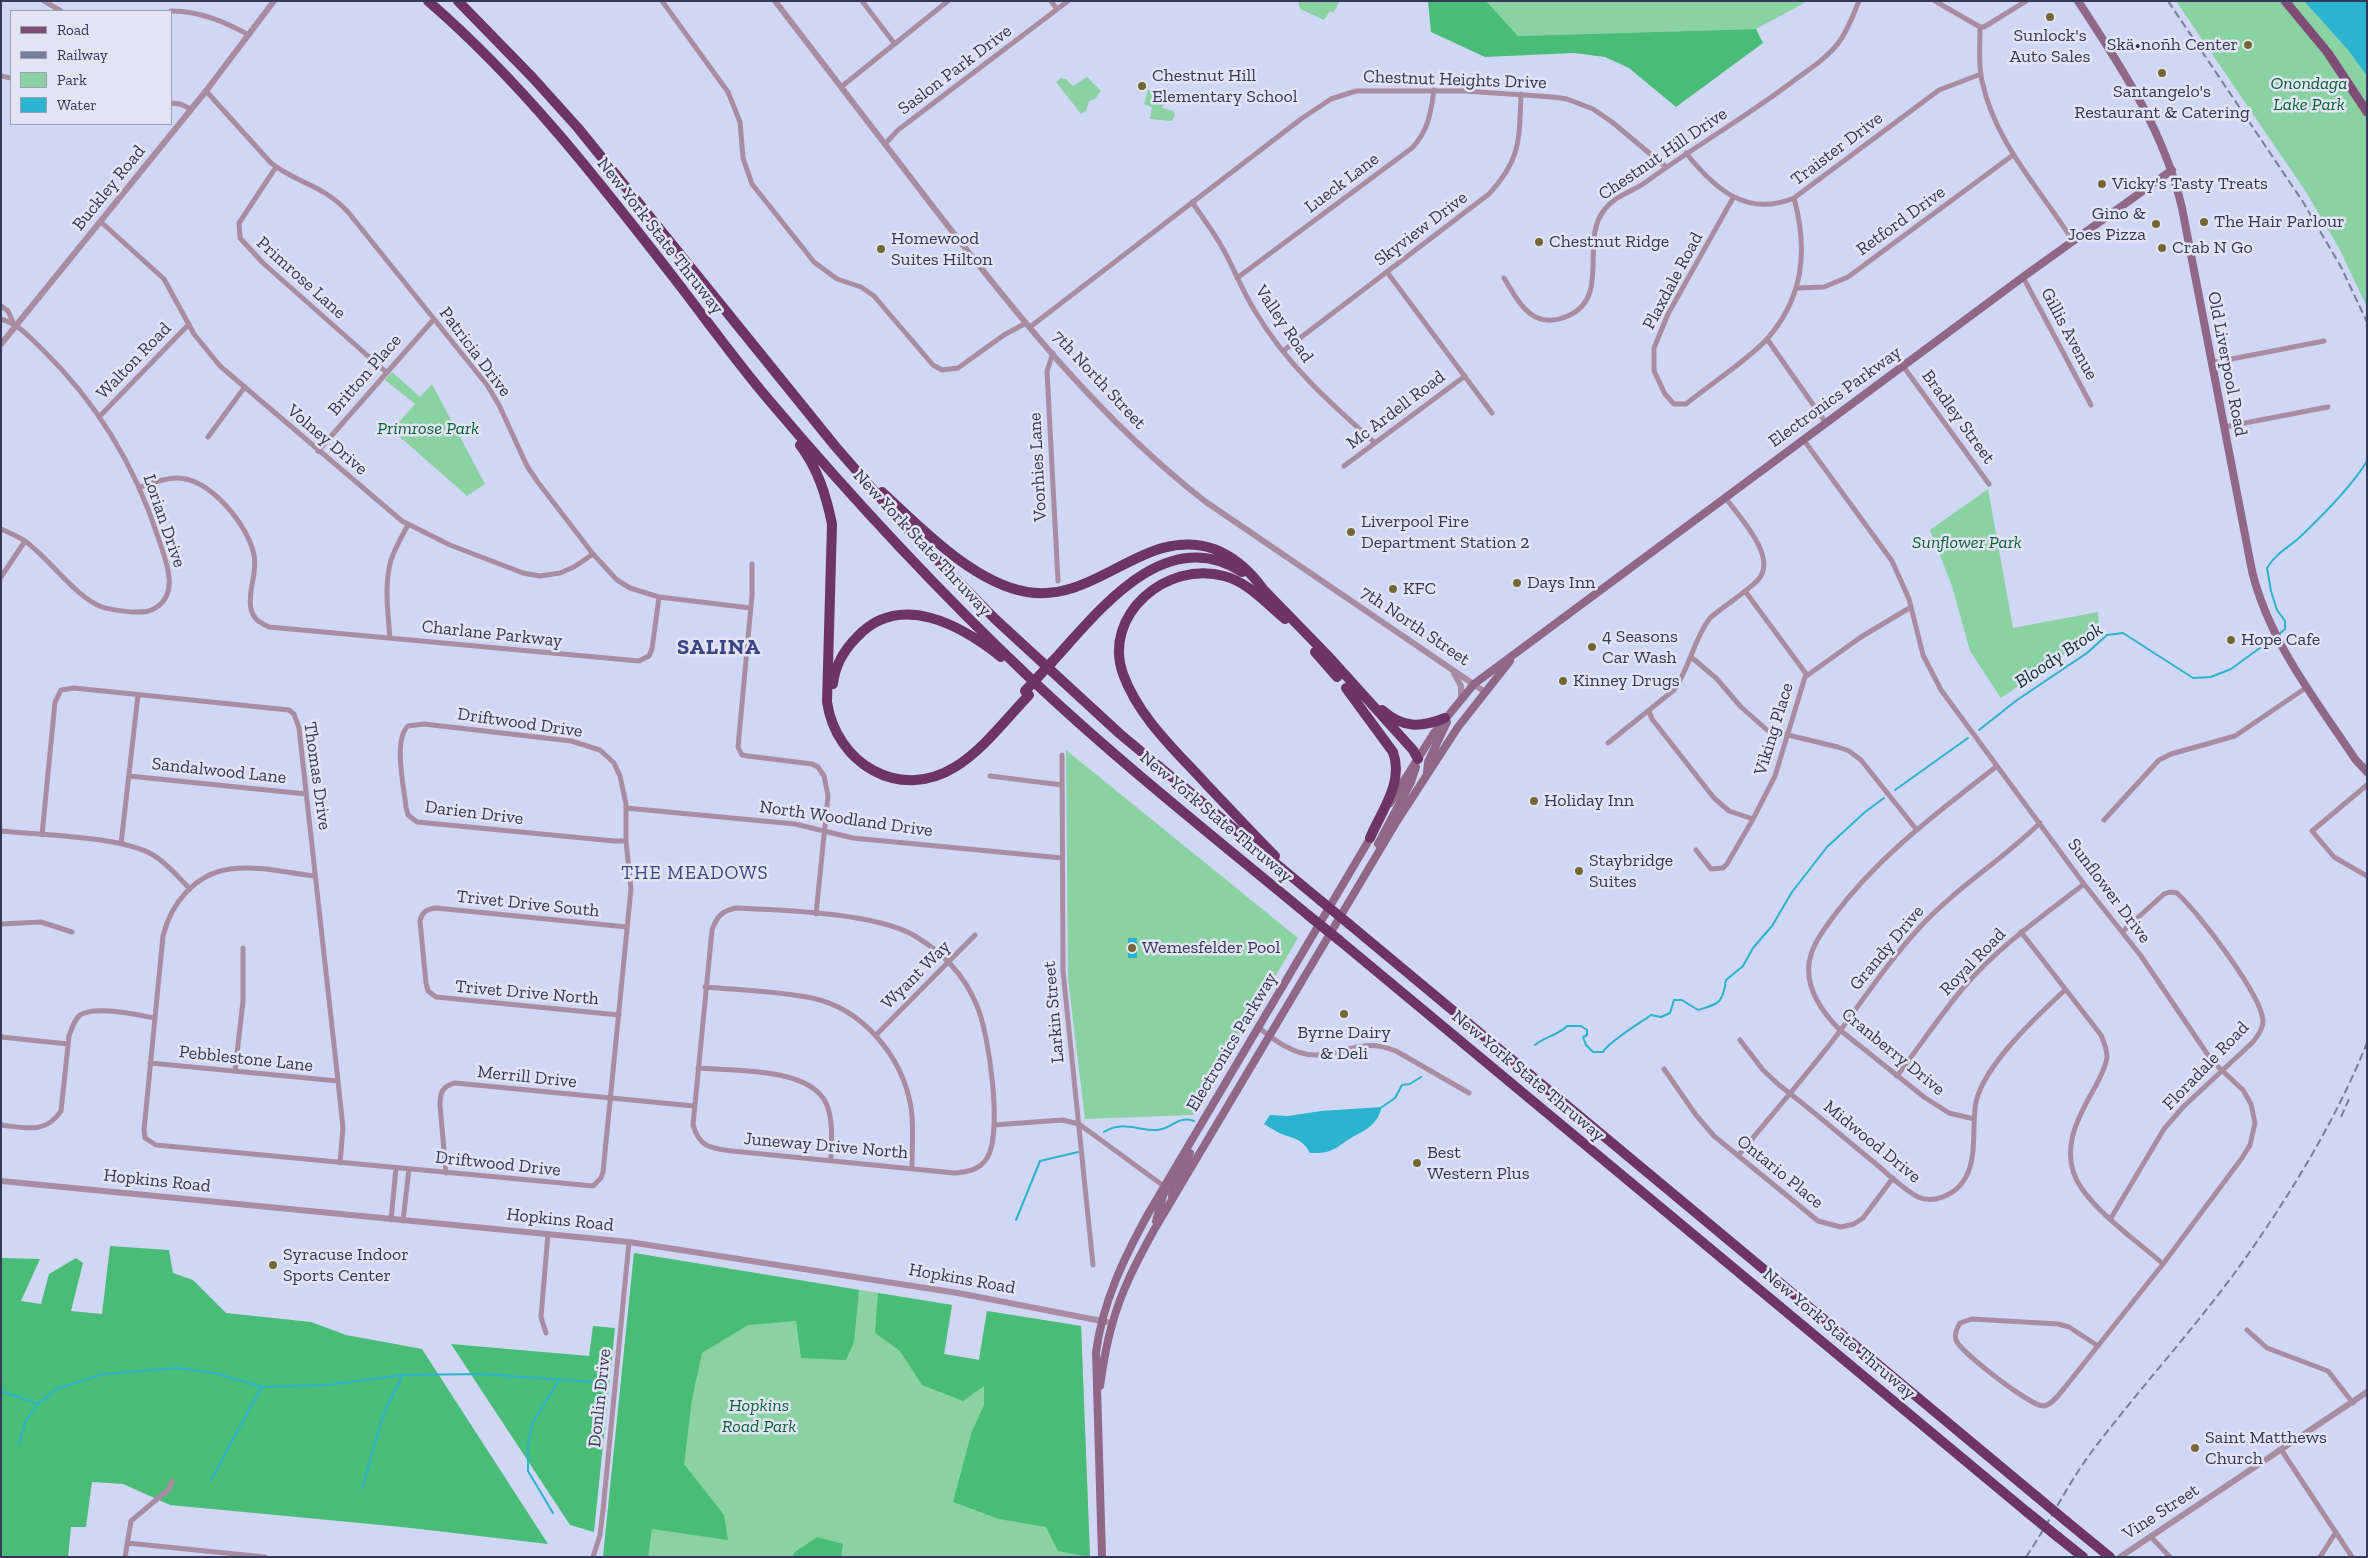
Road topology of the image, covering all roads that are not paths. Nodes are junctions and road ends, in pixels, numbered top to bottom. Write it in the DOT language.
graph roads {
  1 [pos="44,1"];
  2 [pos="274,1"];
  3 [pos="428,1"];
  4 [pos="458,1"];
  5 [pos="662,1"];
  6 [pos="774,1"];
  7 [pos="862,1"];
  8 [pos="948,1"];
  9 [pos="1051,1"];
  10 [pos="1068,1"];
  11 [pos="1859,1"];
  12 [pos="2026,1"];
  13 [pos="2078,1"];
  14 [pos="2285,1"];
  15 [pos="1937,2"];
  16 [pos="1057,9"];
  17 [pos="59,10"];
  18 [pos="172,11"];
  19 [pos="1980,27"];
  20 [pos="249,35"];
  21 [pos="894,43"];
  22 [pos="1981,74"];
  23 [pos="841,87"];
  24 [pos="1434,90"];
  25 [pos="206,91"];
  26 [pos="1521,94"];
  27 [pos="172,103"];
  28 [pos="191,109"];
  29 [pos="2367,112"];
  30 [pos="885,144"];
  31 [pos="1686,153"];
  32 [pos="2013,155"];
  33 [pos="276,167"];
  34 [pos="1666,167"];
  35 [pos="2172,170"];
  36 [pos="1733,198"];
  37 [pos="1794,198"];
  38 [pos="1192,202"];
  39 [pos="101,222"];
  40 [pos="2074,241"];
  41 [pos="1387,272"];
  42 [pos="2023,277"];
  43 [pos="1237,278"];
  44 [pos="1504,278"];
  45 [pos="1797,288"];
  46 [pos="1,306"];
  47 [pos="1,319"];
  48 [pos="434,319"];
  49 [pos="15,324"];
  50 [pos="189,324"];
  51 [pos="1028,325"];
  52 [pos="1767,339"];
  53 [pos="2324,341"];
  54 [pos="1,344"];
  55 [pos="1283,351"];
  56 [pos="1053,353"];
  57 [pos="2211,363"];
  58 [pos="1903,366"];
  59 [pos="386,372"];
  60 [pos="1465,376"];
  61 [pos="244,388"];
  62 [pos="766,398"];
  63 [pos="2091,405"];
  64 [pos="2328,407"];
  65 [pos="1492,413"];
  66 [pos="99,417"];
  67 [pos="1826,423"];
  68 [pos="2224,427"];
  69 [pos="208,437"];
  70 [pos="1803,439"];
  71 [pos="1375,444"];
  72 [pos="835,446"];
  73 [pos="318,451"];
  74 [pos="1344,466"];
  75 [pos="1989,484"];
  76 [pos="140,487"];
  77 [pos="1725,497"];
  78 [pos="408,525"];
  79 [pos="1,529"];
  80 [pos="25,541"];
  81 [pos="593,554"];
  82 [pos="752,564"];
  83 [pos="1,577"];
  84 [pos="1058,581"];
  85 [pos="1263,589"];
  86 [pos="1745,591"];
  87 [pos="659,598"];
  88 [pos="1911,607"];
  89 [pos="751,608"];
  90 [pos="1285,619"];
  91 [pos="390,638"];
  92 [pos="1518,651"];
  93 [pos="1691,658"];
  94 [pos="1054,663"];
  95 [pos="1450,668"];
  96 [pos="1807,675"];
  97 [pos="1030,678"];
  98 [pos="1348,684"];
  99 [pos="1474,684"];
  100 [pos="2308,687"];
  101 [pos="1485,692"];
  102 [pos="1027,693"];
  103 [pos="138,694"];
  104 [pos="1461,698"];
  105 [pos="1455,706"];
  106 [pos="1649,711"];
  107 [pos="1445,718"];
  108 [pos="405,728"];
  109 [pos="1787,735"];
  110 [pos="1608,743"];
  111 [pos="1062,755"];
  112 [pos="1418,759"];
  113 [pos="1997,766"];
  114 [pos="2367,772"];
  115 [pos="1427,774"];
  116 [pos="129,776"];
  117 [pos="990,776"];
  118 [pos="1062,785"];
  119 [pos="2367,785"];
  120 [pos="306,794"];
  121 [pos="626,808"];
  122 [pos="1753,820"];
  123 [pos="2104,820"];
  124 [pos="2040,823"];
  125 [pos="1916,829"];
  126 [pos="1,831"];
  127 [pos="825,831"];
  128 [pos="42,835"];
  129 [pos="1370,838"];
  130 [pos="626,841"];
  131 [pos="121,844"];
  132 [pos="1696,850"];
  133 [pos="1062,858"];
  134 [pos="1365,873"];
  135 [pos="315,876"];
  136 [pos="2367,876"];
  137 [pos="2084,884"];
  138 [pos="1303,886"];
  139 [pos="190,889"];
  140 [pos="426,910"];
  141 [pos="816,914"];
  142 [pos="1,924"];
  143 [pos="628,927"];
  144 [pos="72,932"];
  145 [pos="2021,932"];
  146 [pos="2122,932"];
  147 [pos="975,936"];
  148 [pos="243,948"];
  149 [pos="948,962"];
  150 [pos="706,987"];
  151 [pos="2065,990"];
  152 [pos="618,1015"];
  153 [pos="155,1018"];
  154 [pos="1258,1027"];
  155 [pos="1840,1030"];
  156 [pos="876,1035"];
  157 [pos="1269,1036"];
  158 [pos="1,1038"];
  159 [pos="1740,1040"];
  160 [pos="68,1044"];
  161 [pos="150,1063"];
  162 [pos="698,1068"];
  163 [pos="1664,1069"];
  164 [pos="235,1071"];
  165 [pos="2222,1071"];
  166 [pos="1897,1076"];
  167 [pos="338,1081"];
  168 [pos="1469,1093"];
  169 [pos="1790,1093"];
  170 [pos="610,1099"];
  171 [pos="694,1106"];
  172 [pos="1974,1119"];
  173 [pos="1079,1124"];
  174 [pos="1,1125"];
  175 [pos="994,1125"];
  176 [pos="1738,1156"];
  177 [pos="830,1160"];
  178 [pos="340,1163"];
  179 [pos="396,1168"];
  180 [pos="912,1168"];
  181 [pos="409,1169"];
  182 [pos="446,1173"];
  183 [pos="1893,1178"];
  184 [pos="1,1181"];
  185 [pos="1172,1187"];
  186 [pos="2110,1218"];
  187 [pos="391,1220"];
  188 [pos="403,1221"];
  189 [pos="1154,1230"];
  190 [pos="548,1234"];
  191 [pos="629,1242"];
  192 [pos="2164,1264"];
  193 [pos="1093,1265"];
  194 [pos="1102,1321"];
  195 [pos="1112,1323"];
  196 [pos="2248,1330"];
  197 [pos="546,1333"];
  198 [pos="2098,1346"];
  199 [pos="2367,1392"];
  200 [pos="1098,1396"];
  201 [pos="2353,1403"];
  202 [pos="2282,1451"];
  203 [pos="172,1482"];
  204 [pos="2336,1532"];
  205 [pos="2151,1537"];
  206 [pos="127,1543"];
  207 [pos="125,1557"];
  208 [pos="265,1557"];
  209 [pos="593,1557"];
  210 [pos="1102,1557"];
  211 [pos="2083,1557"];
  212 [pos="2110,1557"];
  213 [pos="2120,1557"];
  214 [pos="2170,1557"];
  215 [pos="2320,1557"];
  216 [pos="2352,1557"];
  1 -- 17 [label="street"];
  2 -- 20 [label="street, Buckley Road"];
  3 -- 62 [label="highway, New York State Thruway"];
  4 -- 72 [label="highway, New York State Thruway"];
  5 -- 51 [label="street, Chestnut Heights Drive"];
  6 -- 23 [label="street, 7th North Street"];
  7 -- 21 [label="street"];
  8 -- 21 [label="street"];
  9 -- 16 [label="street"];
  10 -- 16 [label="street, Saslon Park Drive"];
  11 -- 31 [label="street, Chestnut Hill Drive"];
  12 -- 19 [label="street"];
  13 -- 35 [label="main road, Old Liverpool Road"];
  14 -- 29 [label="main road"];
  15 -- 19 [label="street"];
  16 -- 30 [label="street, Saslon Park Drive"];
  18 -- 20 [label="street"];
  19 -- 22 [label="street"];
  20 -- 25 [label="street, Buckley Road"];
  21 -- 23 [label="street"];
  22 -- 32 [label="street"];
  22 -- 37 [label="street, Traister Drive"];
  23 -- 30 [label="street, 7th North Street"];
  24 -- 26 [label="street, Chestnut Heights Drive"];
  24 -- 38 [label="street, Chestnut Heights Drive"];
  24 -- 43 [label="street, Lueck Lane"];
  25 -- 28 [label="street, Buckley Road"];
  25 -- 33 [label="street, Patricia Drive"];
  26 -- 34 [label="street, Chestnut Heights Drive"];
  26 -- 41 [label="street, Skyview Drive"];
  27 -- 28 [label="street"];
  28 -- 39 [label="street, Buckley Road"];
  30 -- 51 [label="street, 7th North Street"];
  31 -- 34 [label="street, Chestnut Hill Drive"];
  31 -- 36 [label="street, Traister Drive"];
  32 -- 40 [label="street"];
  32 -- 45 [label="street, Retford Drive"];
  33 -- 48 [label="street, Patricia Drive"];
  33 -- 59 [label="street, Primrose Lane"];
  34 -- 44 [label="street, Chestnut Hill Drive"];
  35 -- 40 [label="main road, Electronics Parkway"];
  35 -- 57 [label="main road, Old Liverpool Road"];
  36 -- 37 [label="street, Traister Drive"];
  36 -- 52 [label="street, Plaxdale Road"];
  37 -- 45 [label="street"];
  38 -- 43 [label="street, Valley Road"];
  38 -- 51 [label="street, Chestnut Heights Drive"];
  39 -- 49 [label="street, Buckley Road"];
  39 -- 50 [label="street, Volney Drive"];
  40 -- 42 [label="main road, Electronics Parkway"];
  41 -- 55 [label="street, Skyview Drive"];
  41 -- 60 [label="street"];
  42 -- 58 [label="main road, Electronics Parkway"];
  42 -- 63 [label="street, Gillis Avenue"];
  43 -- 55 [label="street, Valley Road"];
  45 -- 52 [label="street"];
  46 -- 49 [label="street, Lorian Drive"];
  47 -- 49 [label="street"];
  48 -- 59 [label="street, Britton Place"];
  48 -- 81 [label="street, Patricia Drive"];
  49 -- 54 [label="street, Buckley Road"];
  49 -- 66 [label="street, Lorian Drive"];
  50 -- 61 [label="street, Volney Drive"];
  50 -- 66 [label="street, Walton Road"];
  51 -- 56 [label="street, 7th North Street"];
  52 -- 67 [label="street"];
  53 -- 57 [label="street"];
  55 -- 71 [label="street, Valley Road"];
  56 -- 84 [label="street, Voorhies Lane"];
  56 -- 95 [label="street, 7th North Street"];
  57 -- 68 [label="main road, Old Liverpool Road"];
  58 -- 67 [label="main road, Electronics Parkway"];
  58 -- 75 [label="street, Bradley Street"];
  59 -- 73 [label="street, Britton Place"];
  60 -- 65 [label="street"];
  60 -- 71 [label="street, Mc Ardell Road"];
  61 -- 69 [label="street"];
  61 -- 73 [label="street, Volney Drive"];
  62 -- 97 [label="highway, New York State Thruway"];
  62 -- 102 [label="highway"];
  64 -- 68 [label="street"];
  66 -- 76 [label="street, Lorian Drive"];
  67 -- 70 [label="main road, Electronics Parkway"];
  68 -- 100 [label="main road, Old Liverpool Road"];
  70 -- 77 [label="main road, Electronics Parkway"];
  70 -- 88 [label="street, Sunflower Drive"];
  71 -- 74 [label="street, Mc Ardell Road"];
  72 -- 85 [label="highway"];
  72 -- 138 [label="highway, New York State Thruway"];
  73 -- 78 [label="street, Volney Drive"];
  76 -- 80 [label="street, Lorian Drive"];
  76 -- 91 [label="street, Charlane Parkway"];
  77 -- 86 [label="street"];
  77 -- 92 [label="main road, Electronics Parkway"];
  78 -- 81 [label="street, Volney Drive"];
  78 -- 91 [label="street"];
  79 -- 80 [label="street, Lorian Drive"];
  80 -- 83 [label="street"];
  81 -- 87 [label="street, Patricia Drive"];
  82 -- 89 [label="street"];
  85 -- 94 [label="highway"];
  85 -- 98 [label="highway"];
  86 -- 93 [label="street"];
  86 -- 96 [label="street"];
  87 -- 89 [label="street, Patricia Drive"];
  87 -- 91 [label="street, Charlane Parkway"];
  88 -- 96 [label="street, Viking Place"];
  88 -- 113 [label="street, Sunflower Drive"];
  89 -- 127 [label="street"];
  90 -- 94 [label="highway"];
  90 -- 98 [label="highway"];
  90 -- 138 [label="highway"];
  92 -- 99 [label="main road, Electronics Parkway"];
  92 -- 101 [label="main road, Electronics Parkway"];
  93 -- 106 [label="street"];
  93 -- 109 [label="street"];
  94 -- 102 [label="highway"];
  95 -- 99 [label="street, 7th North Street"];
  95 -- 104 [label="street"];
  96 -- 109 [label="street, Viking Place"];
  97 -- 102 [label="highway"];
  97 -- 211 [label="highway, New York State Thruway, bridge"];
  98 -- 107 [label="highway"];
  98 -- 112 [label="highway"];
  98 -- 129 [label="highway"];
  99 -- 101 [label="street, 7th North Street"];
  99 -- 104 [label="main road, Electronics Parkway"];
  100 -- 114 [label="main road, Old Liverpool Road"];
  100 -- 123 [label="street"];
  101 -- 115 [label="main road, Electronics Parkway"];
  103 -- 116 [label="street"];
  103 -- 120 [label="street, Thomas Drive"];
  103 -- 128 [label="street, Thomas Drive"];
  104 -- 105 [label="main road, Electronics Parkway"];
  105 -- 107 [label="main road, Electronics Parkway"];
  105 -- 115 [label="main road"];
  106 -- 110 [label="street"];
  106 -- 122 [label="street"];
  107 -- 112 [label="main road, Electronics Parkway"];
  108 -- 121 [label="street, Driftwood Drive"];
  108 -- 130 [label="street, Darien Drive"];
  109 -- 122 [label="street, Viking Place"];
  109 -- 125 [label="street"];
  111 -- 118 [label="street, Larkin Street"];
  112 -- 115 [label="main road"];
  112 -- 129 [label="main road, Electronics Parkway"];
  112 -- 134 [label="main road"];
  113 -- 124 [label="street, Sunflower Drive"];
  113 -- 125 [label="street, Cranberry Drive"];
  115 -- 134 [label="main road, Electronics Parkway"];
  116 -- 120 [label="street, Sandalwood Lane"];
  116 -- 131 [label="street"];
  117 -- 118 [label="street"];
  118 -- 133 [label="street, Larkin Street"];
  119 -- 136 [label="street"];
  120 -- 135 [label="street, Thomas Drive"];
  121 -- 127 [label="street, North Woodland Drive"];
  121 -- 130 [label="street, Driftwood Drive"];
  122 -- 132 [label="street, Viking Place"];
  124 -- 137 [label="street, Sunflower Drive"];
  124 -- 155 [label="street, Grandy Drive"];
  125 -- 155 [label="street, Cranberry Drive"];
  126 -- 128 [label="street"];
  127 -- 133 [label="street, North Woodland Drive"];
  127 -- 141 [label="street"];
  128 -- 131 [label="street"];
  129 -- 154 [label="main road, Electronics Parkway"];
  130 -- 143 [label="street, Driftwood Drive"];
  131 -- 139 [label="street"];
  133 -- 173 [label="street, Larkin Street"];
  134 -- 157 [label="main road, Electronics Parkway"];
  135 -- 139 [label="street, Driftwood Drive"];
  135 -- 167 [label="street, Thomas Drive"];
  137 -- 145 [label="street, Royal Road"];
  137 -- 146 [label="street, Sunflower Drive"];
  138 -- 212 [label="highway, New York State Thruway, bridge"];
  139 -- 153 [label="street, Driftwood Drive"];
  140 -- 143 [label="street, Trivet Drive South"];
  140 -- 152 [label="street, Trivet Drive North"];
  141 -- 149 [label="street, Juneway Drive North"];
  141 -- 150 [label="street, Juneway Drive North"];
  142 -- 144 [label="street"];
  143 -- 152 [label="street, Driftwood Drive"];
  145 -- 151 [label="street"];
  145 -- 166 [label="street, Royal Road"];
  146 -- 165 [label="street, Sunflower Drive"];
  146 -- 165 [label="street, Floradale Road"];
  147 -- 149 [label="street, Wyant Way"];
  148 -- 164 [label="street"];
  149 -- 156 [label="street, Wyant Way"];
  149 -- 175 [label="street, Juneway Drive North"];
  150 -- 156 [label="street"];
  150 -- 162 [label="street, Juneway Drive North"];
  151 -- 172 [label="street, Midwood Drive"];
  151 -- 186 [label="street"];
  152 -- 170 [label="street, Driftwood Drive"];
  153 -- 160 [label="street"];
  153 -- 161 [label="street, Driftwood Drive"];
  154 -- 157 [label="street"];
  154 -- 185 [label="main road, Electronics Parkway"];
  155 -- 166 [label="street, Cranberry Drive"];
  155 -- 169 [label="street, Grandy Drive"];
  156 -- 180 [label="street"];
  157 -- 168 [label="street"];
  157 -- 185 [label="main road, Electronics Parkway"];
  158 -- 160 [label="street"];
  159 -- 169 [label="street, Midwood Drive"];
  160 -- 174 [label="street"];
  161 -- 164 [label="street, Pebblestone Lane"];
  161 -- 178 [label="street, Driftwood Drive"];
  162 -- 171 [label="street, Juneway Drive North"];
  162 -- 177 [label="street"];
  163 -- 176 [label="street, Ontario Place"];
  164 -- 167 [label="street, Pebblestone Lane"];
  165 -- 186 [label="street, Floradale Road"];
  165 -- 192 [label="street, Sunflower Drive"];
  166 -- 172 [label="street, Cranberry Drive"];
  167 -- 178 [label="street, Thomas Drive"];
  169 -- 176 [label="street, Grandy Drive"];
  169 -- 183 [label="street, Midwood Drive"];
  170 -- 171 [label="street, Merrill Drive"];
  170 -- 182 [label="street, Driftwood Drive"];
  170 -- 182 [label="street, Merrill Drive"];
  171 -- 177 [label="street, Juneway Drive North"];
  172 -- 183 [label="street, Midwood Drive"];
  173 -- 175 [label="street"];
  173 -- 185 [label="street"];
  173 -- 193 [label="street, Larkin Street"];
  175 -- 180 [label="street, Juneway Drive North"];
  176 -- 183 [label="street, Ontario Place"];
  177 -- 180 [label="street, Juneway Drive North"];
  178 -- 179 [label="street, Driftwood Drive"];
  179 -- 181 [label="street, Driftwood Drive"];
  179 -- 187 [label="street"];
  181 -- 182 [label="street, Driftwood Drive"];
  181 -- 188 [label="street"];
  184 -- 187 [label="street, Hopkins Road"];
  185 -- 189 [label="main road"];
  185 -- 189 [label="main road"];
  185 -- 194 [label="main road, Electronics Parkway"];
  186 -- 192 [label="street"];
  187 -- 188 [label="street, Hopkins Road"];
  188 -- 190 [label="street, Hopkins Road"];
  189 -- 195 [label="main road"];
  190 -- 191 [label="street, Hopkins Road"];
  190 -- 197 [label="street"];
  191 -- 194 [label="street, Hopkins Road"];
  191 -- 209 [label="street, Donlin Drive"];
  192 -- 198 [label="street, Sunflower Drive"];
  194 -- 195 [label="street, Hopkins Road"];
  194 -- 200 [label="main road, Electronics Parkway"];
  195 -- 200 [label="main road"];
  196 -- 201 [label="street"];
  198 -- 198 [label="street, Sunflower Drive"];
  199 -- 201 [label="street, Vine Street"];
  200 -- 210 [label="main road"];
  201 -- 202 [label="street, Vine Street"];
  202 -- 204 [label="street"];
  202 -- 205 [label="street, Vine Street"];
  203 -- 206 [label="street"];
  204 -- 215 [label="street"];
  204 -- 216 [label="street"];
  205 -- 213 [label="street, Vine Street"];
  205 -- 214 [label="street"];
  206 -- 207 [label="street"];
  206 -- 208 [label="street"];
}
